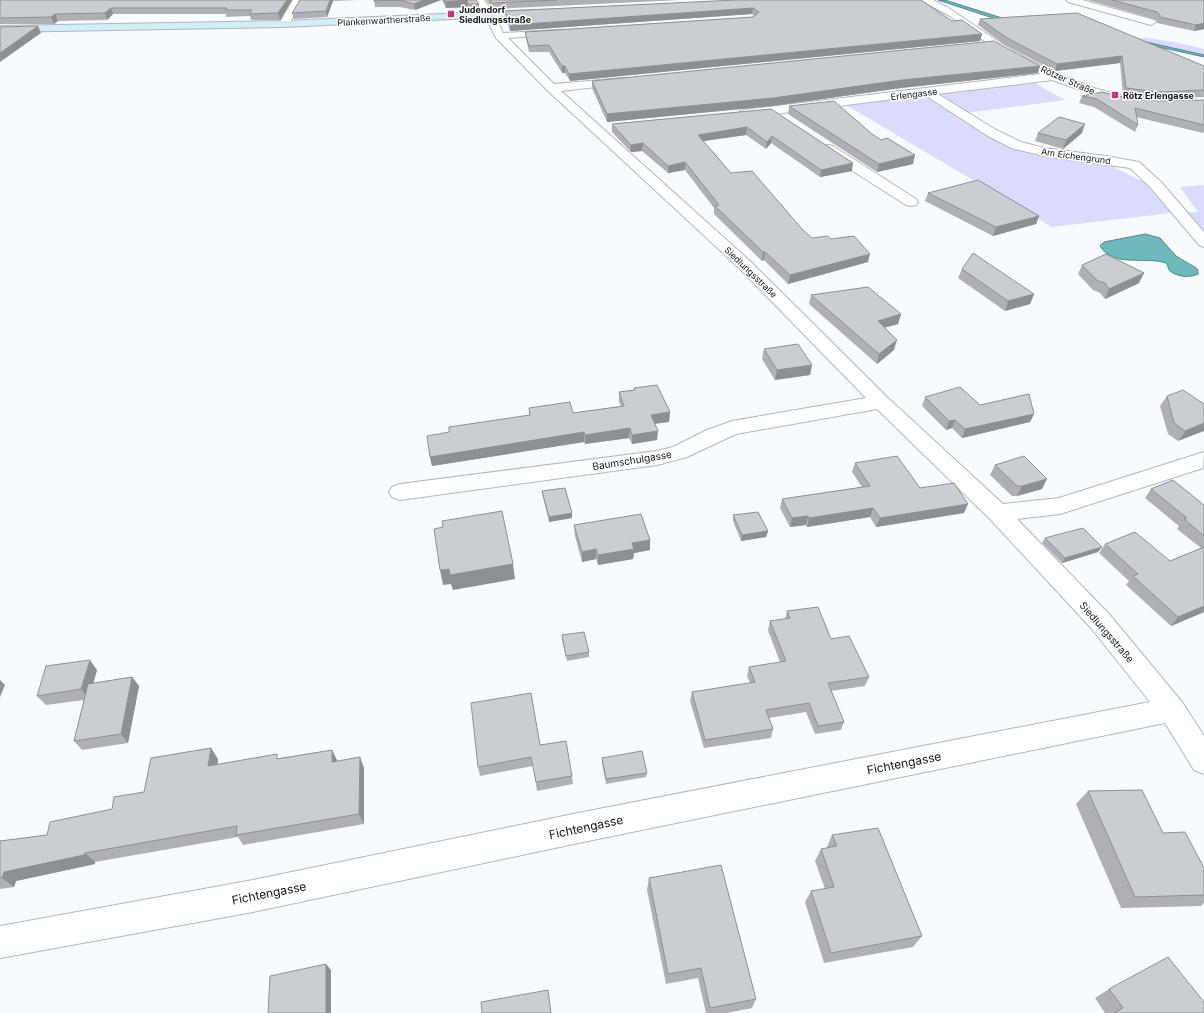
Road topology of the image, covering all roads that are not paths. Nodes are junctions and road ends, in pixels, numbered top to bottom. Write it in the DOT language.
graph roads {
  1 [pos="298,0"];
  2 [pos="925,0"];
  3 [pos="1071,0"];
  4 [pos="484,8"];
  5 [pos="541,12"];
  6 [pos="1152,22"];
  7 [pos="284,24"];
  8 [pos="1,30"];
  9 [pos="563,31"];
  10 [pos="500,36"];
  11 [pos="994,44"];
  12 [pos="979,45"];
  13 [pos="1056,76"];
  14 [pos="633,80"];
  15 [pos="552,88"];
  16 [pos="929,93"];
  17 [pos="1140,103"];
  18 [pos="772,111"];
  19 [pos="735,115"];
  20 [pos="784,120"];
  21 [pos="815,140"];
  22 [pos="911,202"];
  23 [pos="1204,242"];
  24 [pos="881,402"];
  25 [pos="1201,463"];
  26 [pos="400,492"];
  27 [pos="998,514"];
  28 [pos="1172,710"];
  29 [pos="1204,761"];
  30 [pos="0,942"];
  1 -- 7 [label="street"];
  2 -- 11 [label="street, Rötzer Straße"];
  3 -- 6 [label="street"];
  4 -- 5 [label="main road, Plankenwartherstraße"];
  4 -- 7 [label="main road, Plankenwartherstraße"];
  4 -- 10 [label="street, Siedlungsstraße"];
  7 -- 8 [label="main road, Plankenwartherstraße"];
  9 -- 10 [label="street"];
  10 -- 15 [label="street, Siedlungsstraße"];
  11 -- 12 [label="street"];
  11 -- 13 [label="street, Rötzer Straße"];
  13 -- 16 [label="street, Erlengasse"];
  13 -- 17 [label="street, Rötzer Straße"];
  14 -- 15 [label="street"];
  15 -- 24 [label="street, Siedlungsstraße"];
  16 -- 18 [label="street, Erlengasse"];
  16 -- 23 [label="street, Am Eichengrund"];
  18 -- 19 [label="street, Erlengasse"];
  18 -- 20 [label="street"];
  21 -- 22 [label="street"];
  24 -- 26 [label="street, Baumschulgasse"];
  24 -- 27 [label="street, Siedlungsstraße"];
  25 -- 27 [label="street"];
  27 -- 28 [label="street, Siedlungsstraße"];
  28 -- 29 [label="street, Siedlungsstraße"];
  28 -- 30 [label="street, Fichtengasse"];
}
